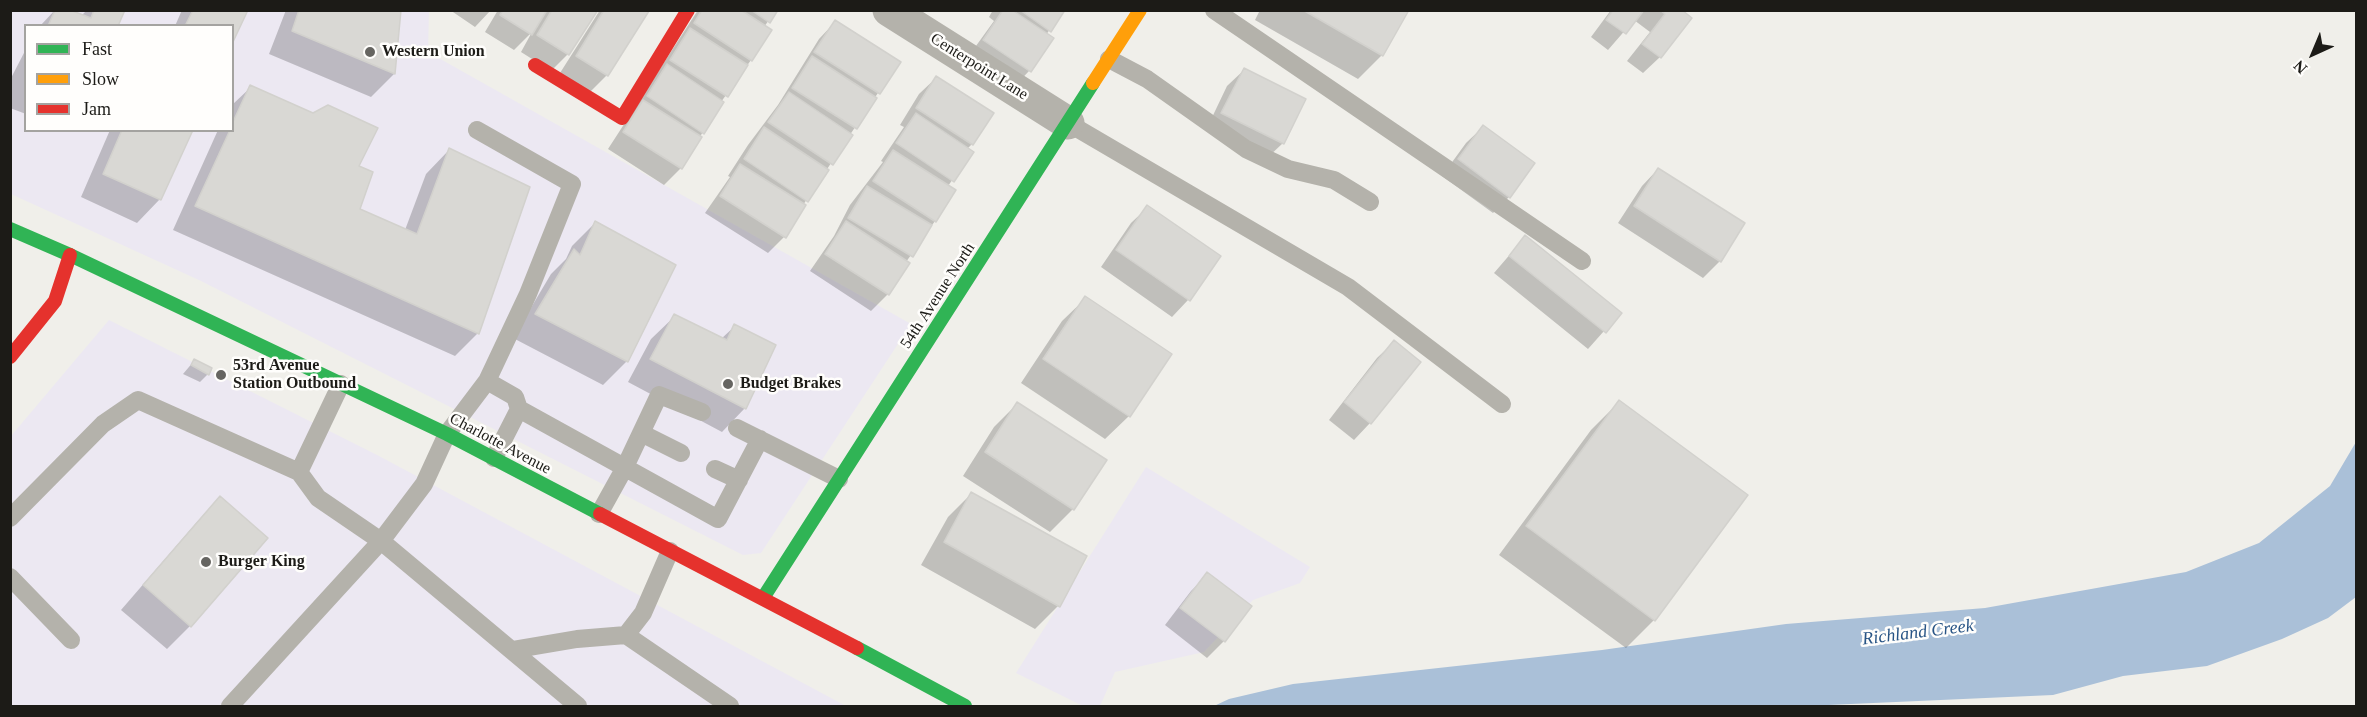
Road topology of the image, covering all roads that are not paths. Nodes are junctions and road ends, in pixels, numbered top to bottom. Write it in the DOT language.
graph roads {
  1 [pos="688,10"];
  2 [pos="889,10"];
  3 [pos="1140,10"];
  4 [pos="1214,10"];
  5 [pos="1109,59"];
  6 [pos="535,65"];
  7 [pos="1068,123"];
  8 [pos="477,129"];
  9 [pos="1370,202"];
  10 [pos="10,229"];
  11 [pos="70,255"];
  12 [pos="1582,261"];
  13 [pos="10,357"];
  14 [pos="487,381"];
  15 [pos="342,384"];
  16 [pos="1503,404"];
  17 [pos="519,409"];
  18 [pos="702,412"];
  19 [pos="737,428"];
  20 [pos="641,433"];
  21 [pos="447,434"];
  22 [pos="760,439"];
  23 [pos="681,453"];
  24 [pos="494,458"];
  25 [pos="624,469"];
  26 [pos="715,469"];
  27 [pos="299,472"];
  28 [pos="839,479"];
  29 [pos="739,480"];
  30 [pos="599,514"];
  31 [pos="10,518"];
  32 [pos="381,541"];
  33 [pos="670,551"];
  34 [pos="10,577"];
  35 [pos="763,598"];
  36 [pos="627,635"];
  37 [pos="71,640"];
  38 [pos="512,650"];
  39 [pos="572,704"];
  40 [pos="230,706"];
  41 [pos="730,706"];
  42 [pos="965,706"];
  1 -- 6 [label="main road"];
  2 -- 7 [label="street, Centerpoint Lane"];
  3 -- 5 [label="main road, 54th Avenue North"];
  4 -- 12 [label="lane"];
  5 -- 7 [label="main road, 54th Avenue North"];
  5 -- 9 [label="lane"];
  7 -- 16 [label="lane"];
  7 -- 28 [label="main road, 54th Avenue North"];
  8 -- 14 [label="lane"];
  10 -- 11 [label="main road, Charlotte Avenue"];
  11 -- 13 [label="main road"];
  11 -- 15 [label="main road, Charlotte Avenue"];
  14 -- 17 [label="lane"];
  14 -- 21 [label="lane"];
  15 -- 21 [label="main road, Charlotte Avenue"];
  15 -- 27 [label="lane"];
  17 -- 24 [label="lane"];
  17 -- 25 [label="lane"];
  18 -- 20 [label="lane"];
  19 -- 22 [label="lane"];
  20 -- 23 [label="lane"];
  20 -- 25 [label="lane"];
  21 -- 24 [label="main road, Charlotte Avenue"];
  21 -- 32 [label="lane"];
  22 -- 28 [label="lane"];
  22 -- 29 [label="lane"];
  24 -- 30 [label="main road, Charlotte Avenue"];
  25 -- 29 [label="lane"];
  25 -- 30 [label="lane"];
  26 -- 29 [label="lane"];
  27 -- 31 [label="lane"];
  27 -- 32 [label="lane"];
  28 -- 35 [label="main road, 54th Avenue North"];
  30 -- 33 [label="main road, Charlotte Avenue"];
  32 -- 38 [label="lane"];
  32 -- 40 [label="lane"];
  33 -- 35 [label="main road, Charlotte Avenue"];
  33 -- 36 [label="lane"];
  34 -- 37 [label="lane"];
  35 -- 42 [label="main road, Charlotte Avenue"];
  36 -- 38 [label="lane"];
  36 -- 41 [label="lane"];
  38 -- 39 [label="lane"];
}
